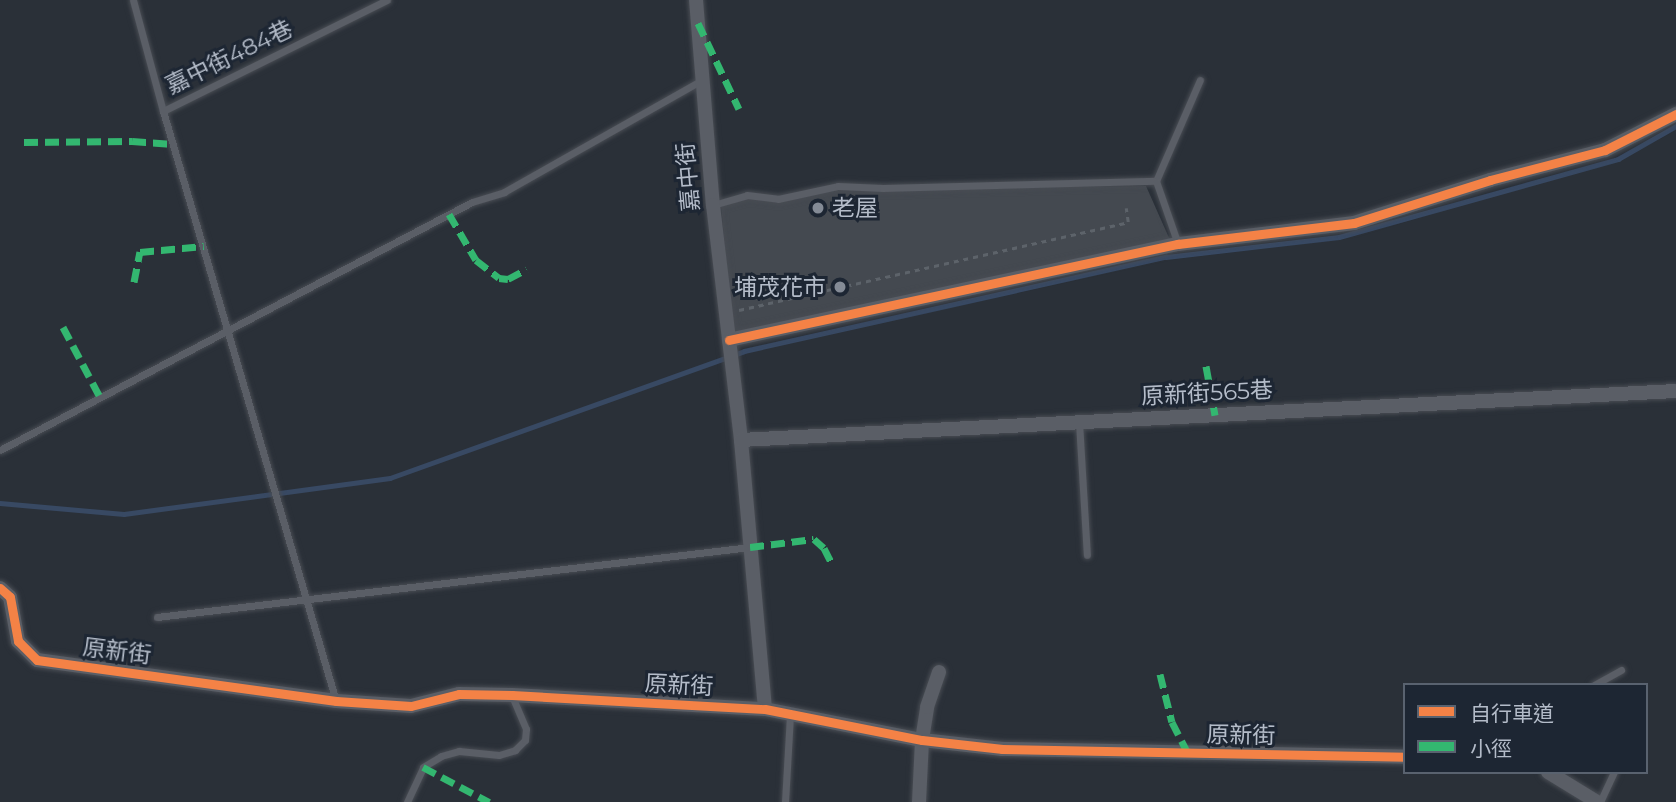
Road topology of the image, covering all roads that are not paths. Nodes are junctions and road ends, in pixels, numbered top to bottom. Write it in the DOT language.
graph roads {
  1 [pos="133,0"];
  2 [pos="387,0"];
  3 [pos="696,0"];
  4 [pos="702,80"];
  5 [pos="1200,80"];
  6 [pos="163,111"];
  7 [pos="1676,114"];
  8 [pos="1156,181"];
  9 [pos="713,205"];
  10 [pos="1178,243"];
  11 [pos="229,328"];
  12 [pos="730,351"];
  13 [pos="1676,391"];
  14 [pos="1079,422"];
  15 [pos="741,440"];
  16 [pos="0,450"];
  17 [pos="750,547"];
  18 [pos="1087,555"];
  19 [pos="0,588"];
  20 [pos="306,600"];
  21 [pos="157,617"];
  22 [pos="1621,670"];
  23 [pos="939,672"];
  24 [pos="1598,683"];
  25 [pos="512,695"];
  26 [pos="336,701"];
  27 [pos="765,709"];
  28 [pos="790,716"];
  29 [pos="922,740"];
  30 [pos="1403,757"];
  31 [pos="1551,774"];
  32 [pos="1613,774"];
  33 [pos="407,802"];
  34 [pos="785,802"];
  35 [pos="919,802"];
  36 [pos="1598,802"];
  1 -- 6 [label="lane"];
  2 -- 6 [label="lane, 嘉中街484巷"];
  3 -- 4 [label="street, 嘉中街"];
  4 -- 9 [label="street, 嘉中街"];
  4 -- 11 [label="lane"];
  5 -- 8 [label="lane"];
  6 -- 11 [label="lane"];
  7 -- 10 [label="street"];
  8 -- 9 [label="lane"];
  8 -- 10 [label="lane"];
  9 -- 12 [label="street, 嘉中街"];
  10 -- 12 [label="street"];
  11 -- 16 [label="lane"];
  11 -- 20 [label="lane"];
  12 -- 15 [label="street, 嘉中街"];
  13 -- 14 [label="street, 原新街565巷"];
  14 -- 15 [label="street, 原新街565巷"];
  14 -- 18 [label="lane"];
  15 -- 17 [label="street, 嘉中街"];
  17 -- 20 [label="lane"];
  17 -- 27 [label="street, 嘉中街"];
  19 -- 26 [label="street, 原新街"];
  20 -- 21 [label="lane"];
  20 -- 26 [label="lane"];
  22 -- 24 [label="lane"];
  23 -- 29 [label="street"];
  25 -- 26 [label="street, 原新街"];
  25 -- 27 [label="street, 原新街"];
  25 -- 33 [label="lane"];
  27 -- 28 [label="street, 原新街"];
  28 -- 29 [label="street, 原新街"];
  28 -- 34 [label="lane"];
  29 -- 30 [label="street, 原新街"];
  29 -- 35 [label="street"];
  31 -- 36 [label="street"];
  32 -- 36 [label="lane"];
}
